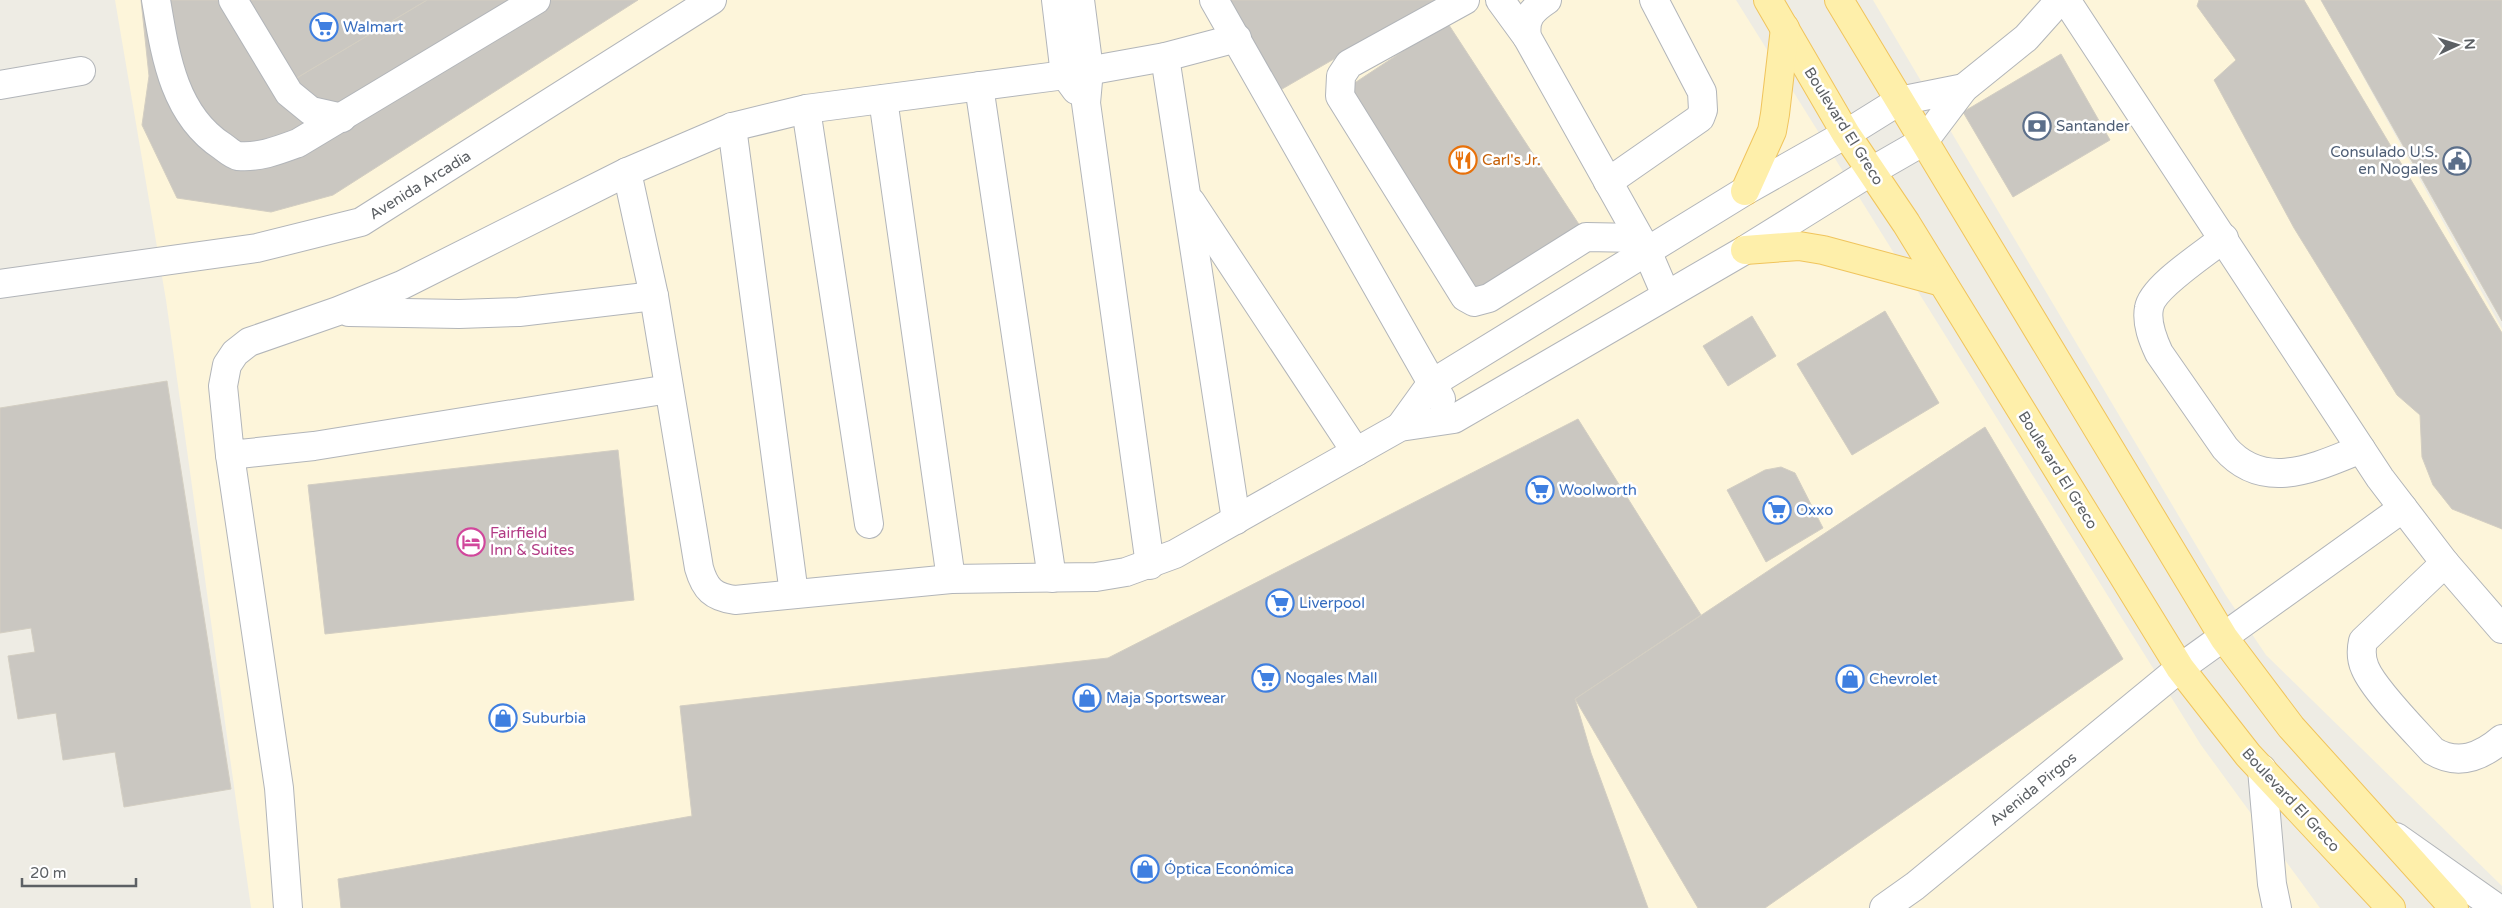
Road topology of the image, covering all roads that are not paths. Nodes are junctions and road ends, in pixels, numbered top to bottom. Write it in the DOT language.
graph roads {
  1 [pos="156,0"];
  2 [pos="233,0"];
  3 [pos="536,0"];
  4 [pos="712,0"];
  5 [pos="1056,0"];
  6 [pos="1080,0"];
  7 [pos="1214,0"];
  8 [pos="1465,0"];
  9 [pos="1500,0"];
  10 [pos="1547,0"];
  11 [pos="1654,0"];
  12 [pos="1768,0"];
  13 [pos="1838,0"];
  14 [pos="2060,0"];
  15 [pos="2066,0"];
  16 [pos="1785,28"];
  17 [pos="1527,37"];
  18 [pos="1237,38"];
  19 [pos="1165,57"];
  20 [pos="81,72"];
  21 [pos="1077,72"];
  22 [pos="0,85"];
  23 [pos="979,86"];
  24 [pos="1964,88"];
  25 [pos="883,99"];
  26 [pos="1900,101"];
  27 [pos="806,109"];
  28 [pos="342,118"];
  29 [pos="732,127"];
  30 [pos="1846,134"];
  31 [pos="1924,141"];
  32 [pos="627,172"];
  33 [pos="1870,172"];
  34 [pos="1608,182"];
  35 [pos="1746,191"];
  36 [pos="1186,194"];
  37 [pos="2224,238"];
  38 [pos="1643,244"];
  39 [pos="1745,250"];
  40 [pos="1942,282"];
  41 [pos="0,284"];
  42 [pos="1666,295"];
  43 [pos="654,296"];
  44 [pos="338,311"];
  45 [pos="1431,384"];
  46 [pos="669,389"];
  47 [pos="1454,419"];
  48 [pos="1400,427"];
  49 [pos="2362,449"];
  50 [pos="1356,452"];
  51 [pos="230,455"];
  52 [pos="2403,508"];
  53 [pos="1236,520"];
  54 [pos="869,524"];
  55 [pos="2444,563"];
  56 [pos="1150,565"];
  57 [pos="1052,578"];
  58 [pos="951,579"];
  59 [pos="794,594"];
  60 [pos="2502,629"];
  61 [pos="2224,638"];
  62 [pos="2180,668"];
  63 [pos="2502,740"];
  64 [pos="2262,769"];
  65 [pos="2374,822"];
  66 [pos="2358,873"];
  67 [pos="288,908"];
  68 [pos="1884,908"];
  69 [pos="2277,908"];
  70 [pos="2381,908"];
  71 [pos="2391,908"];
  72 [pos="2454,908"];
  73 [pos="2497,908"];
  1 -- 28 [label="street"];
  2 -- 28 [label="street"];
  3 -- 28 [label="street"];
  4 -- 41 [label="street, Avenida Arcadia"];
  5 -- 21 [label="street"];
  6 -- 21 [label="street"];
  7 -- 18 [label="street"];
  8 -- 38 [label="street"];
  9 -- 17 [label="street"];
  10 -- 17 [label="street"];
  11 -- 34 [label="street"];
  12 -- 16 [label="main road, Boulevard El Greco"];
  13 -- 26 [label="main road"];
  14 -- 24 [label="street"];
  15 -- 37 [label="street"];
  16 -- 30 [label="main road, Boulevard El Greco"];
  16 -- 35 [label="main road"];
  17 -- 34 [label="street"];
  18 -- 19 [label="street"];
  18 -- 45 [label="street"];
  19 -- 21 [label="street"];
  19 -- 36 [label="street"];
  20 -- 22 [label="street"];
  21 -- 23 [label="street"];
  21 -- 56 [label="street"];
  23 -- 25 [label="street"];
  23 -- 57 [label="street"];
  24 -- 26 [label="street"];
  24 -- 31 [label="street"];
  25 -- 27 [label="street"];
  25 -- 58 [label="street"];
  26 -- 30 [label="street"];
  26 -- 31 [label="main road"];
  27 -- 29 [label="street"];
  27 -- 54 [label="street"];
  29 -- 32 [label="street"];
  29 -- 59 [label="street"];
  30 -- 33 [label="main road, Boulevard El Greco"];
  30 -- 35 [label="street"];
  31 -- 33 [label="street"];
  31 -- 61 [label="main road"];
  32 -- 43 [label="street"];
  32 -- 44 [label="street"];
  33 -- 39 [label="street"];
  33 -- 40 [label="main road, Boulevard El Greco"];
  34 -- 38 [label="street"];
  35 -- 38 [label="street"];
  36 -- 50 [label="street"];
  36 -- 53 [label="street"];
  37 -- 49 [label="street"];
  37 -- 49 [label="street"];
  38 -- 42 [label="street"];
  38 -- 45 [label="street"];
  39 -- 40 [label="main road"];
  39 -- 42 [label="street"];
  40 -- 62 [label="main road, Boulevard El Greco"];
  42 -- 47 [label="street"];
  43 -- 44 [label="street"];
  43 -- 46 [label="street"];
  44 -- 51 [label="street"];
  45 -- 47 [label="street"];
  45 -- 48 [label="street"];
  46 -- 51 [label="street"];
  46 -- 59 [label="street"];
  47 -- 48 [label="street"];
  48 -- 50 [label="street"];
  49 -- 52 [label="street"];
  50 -- 53 [label="street"];
  51 -- 67 [label="street"];
  52 -- 55 [label="street"];
  52 -- 61 [label="street, Avenida Pirgos"];
  53 -- 56 [label="street"];
  55 -- 60 [label="street"];
  55 -- 63 [label="street"];
  56 -- 57 [label="street"];
  57 -- 58 [label="street"];
  58 -- 59 [label="street"];
  61 -- 62 [label="street, Avenida Pirgos"];
  61 -- 65 [label="main road"];
  62 -- 64 [label="main road, Boulevard El Greco"];
  62 -- 68 [label="street, Avenida Pirgos"];
  64 -- 66 [label="main road, Boulevard El Greco"];
  64 -- 69 [label="street"];
  65 -- 72 [label="main road"];
  65 -- 73 [label="street"];
  66 -- 70 [label="street"];
  66 -- 71 [label="main road, Boulevard El Greco"];
}
